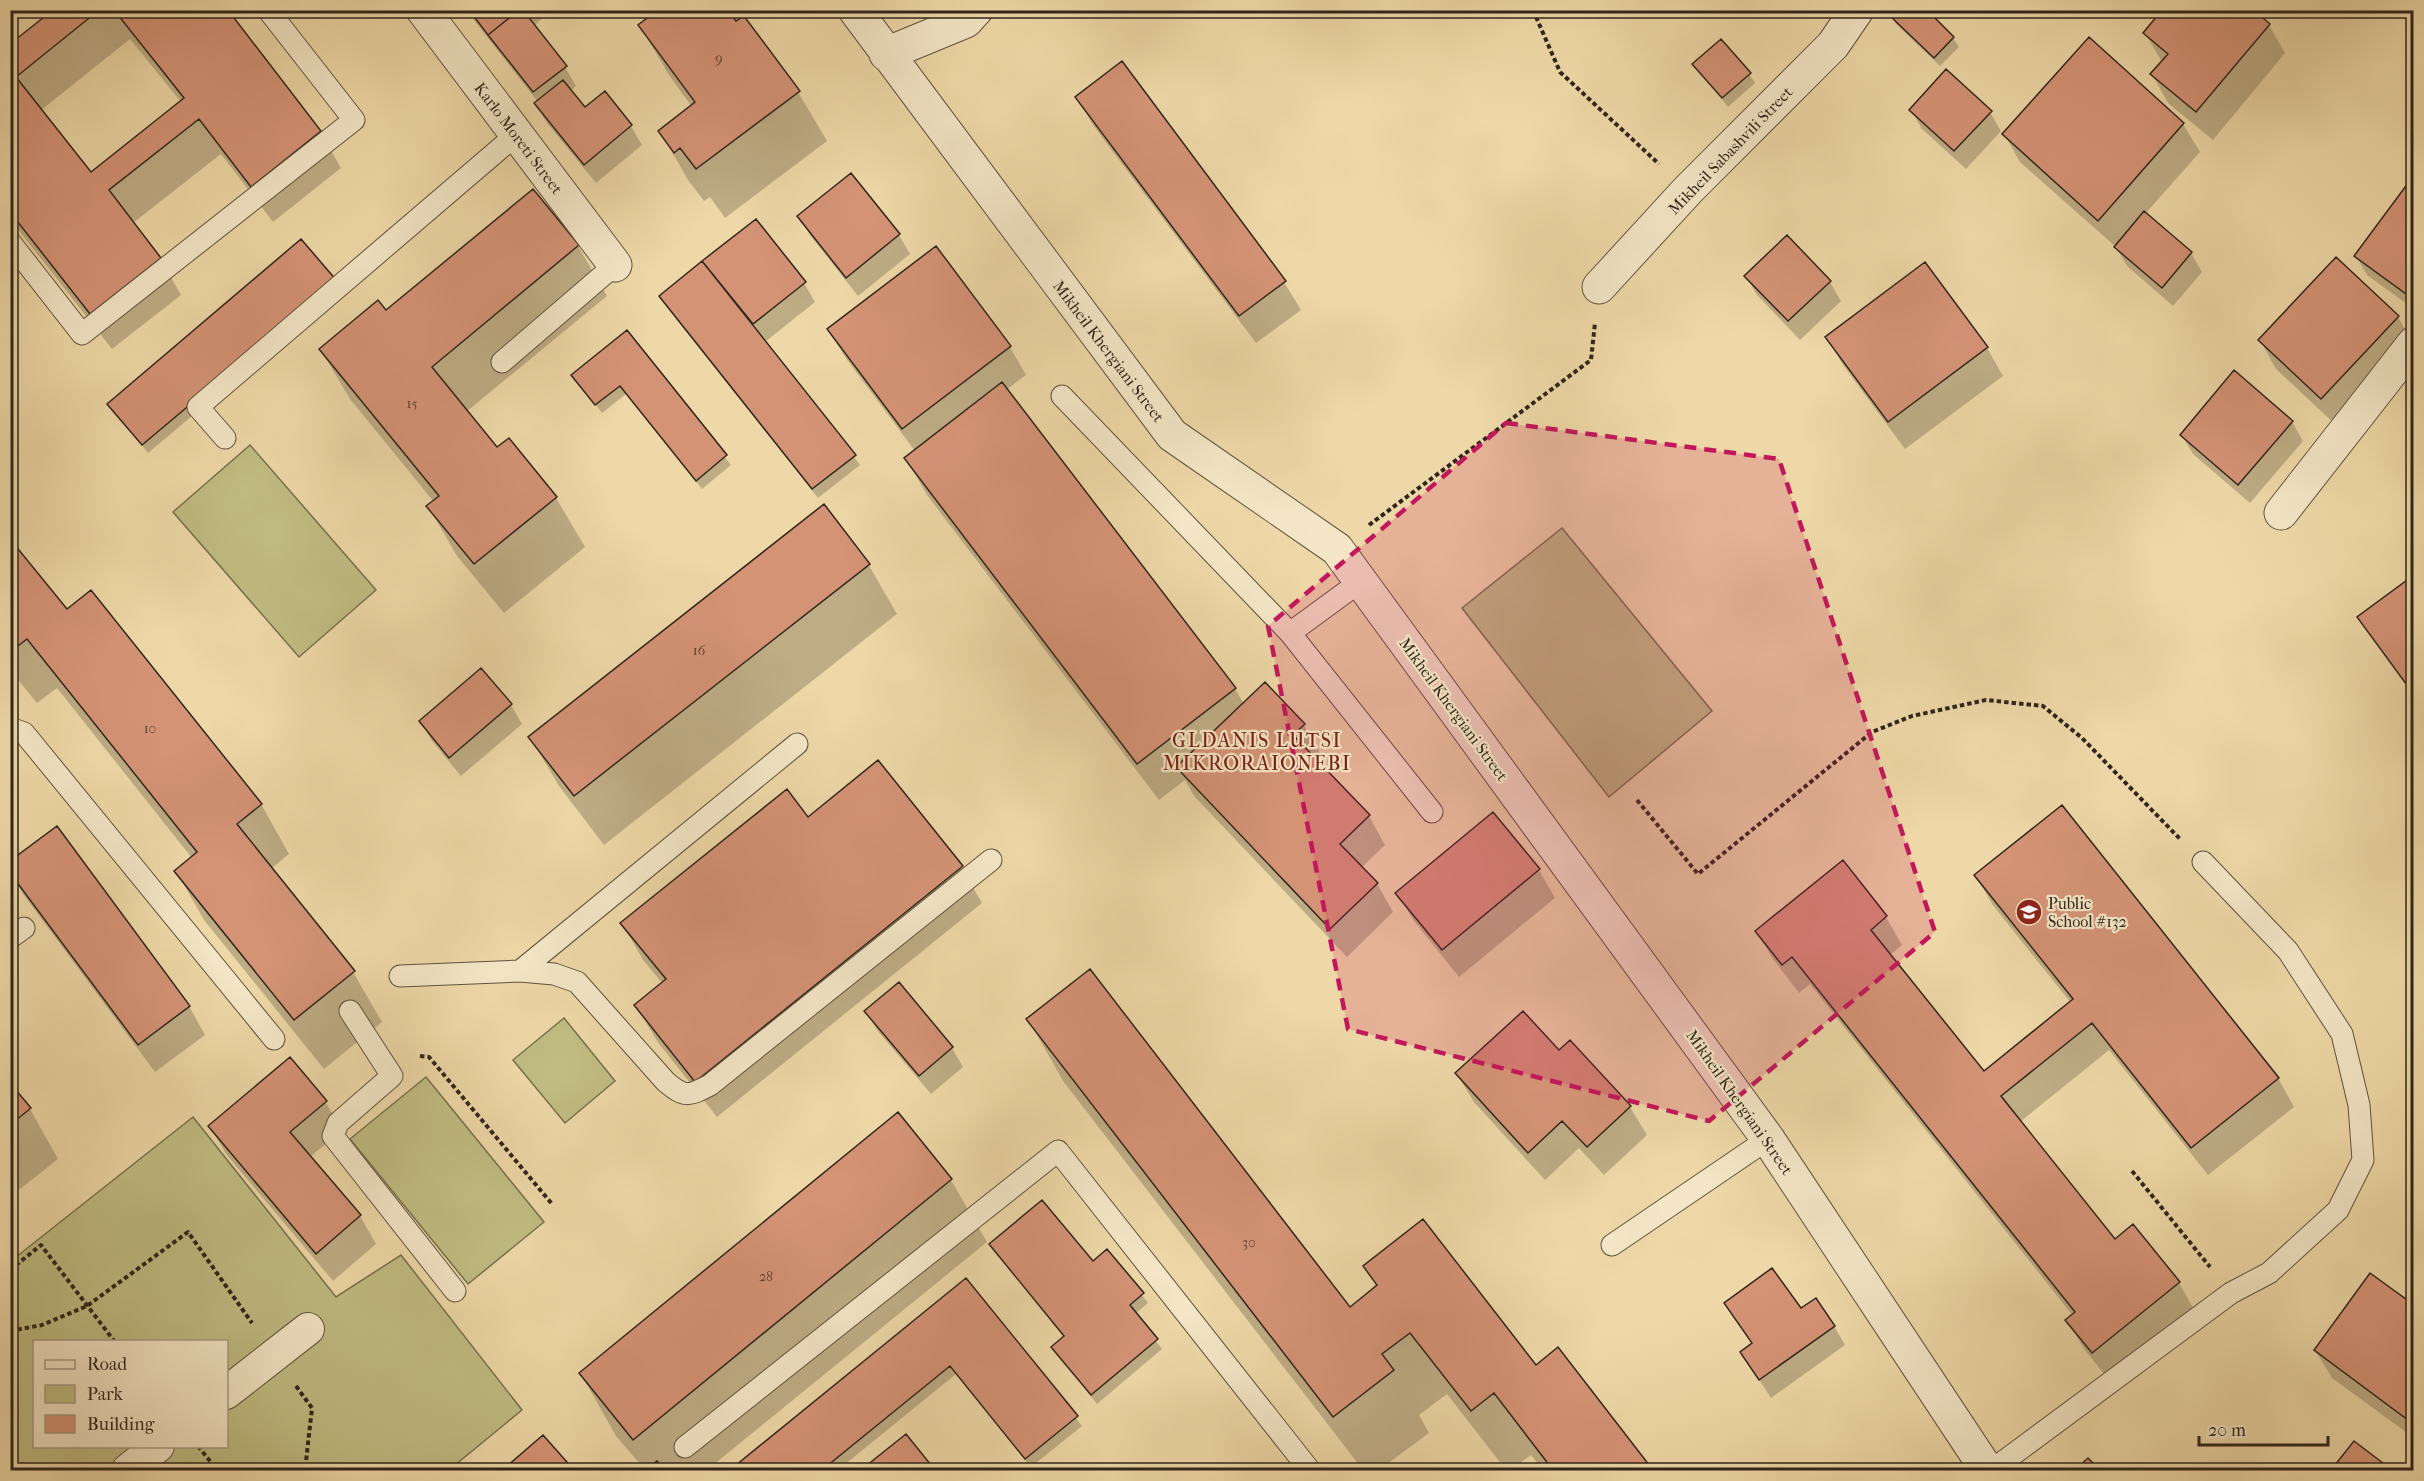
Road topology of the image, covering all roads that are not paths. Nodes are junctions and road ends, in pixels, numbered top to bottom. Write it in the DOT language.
graph roads {
  1 [pos="268,10"];
  2 [pos="423,10"];
  3 [pos="855,10"];
  4 [pos="976,10"];
  5 [pos="1857,10"];
  6 [pos="886,54"];
  7 [pos="517,134"];
  8 [pos="10,242"];
  9 [pos="615,265"];
  10 [pos="1599,287"];
  11 [pos="2414,343"];
  12 [pos="502,362"];
  13 [pos="1062,396"];
  14 [pos="225,438"];
  15 [pos="2281,513"];
  16 [pos="1361,581"];
  17 [pos="1290,633"];
  18 [pos="10,728"];
  19 [pos="797,744"];
  20 [pos="1432,812"];
  21 [pos="991,860"];
  22 [pos="2203,862"];
  23 [pos="520,971"];
  24 [pos="400,976"];
  25 [pos="350,1011"];
  26 [pos="274,1039"];
  27 [pos="1768,1139"];
  28 [pos="1612,1245"];
  29 [pos="455,1291"];
  30 [pos="308,1329"];
  31 [pos="228,1391"];
  32 [pos="685,1447"];
  33 [pos="156,1448"];
  34 [pos="1308,1468"];
  35 [pos="128,1470"];
  36 [pos="1987,1470"];
  37 [pos="1992,1470"];
  1 -- 8 [label="lane"];
  2 -- 7 [label="street, Karlo Moreti Street"];
  3 -- 6 [label="street, Mikheil Khergiani Street"];
  4 -- 6 [label="street"];
  5 -- 10 [label="street, Mikheil Sabashvili Street"];
  6 -- 16 [label="street, Mikheil Khergiani Street"];
  7 -- 9 [label="street, Karlo Moreti Street"];
  7 -- 14 [label="lane"];
  9 -- 12 [label="lane"];
  11 -- 15 [label="street"];
  13 -- 17 [label="lane"];
  16 -- 17 [label="lane"];
  16 -- 27 [label="street, Mikheil Khergiani Street"];
  17 -- 20 [label="lane"];
  18 -- 26 [label="lane"];
  19 -- 23 [label="lane"];
  21 -- 23 [label="lane"];
  22 -- 37 [label="lane"];
  23 -- 24 [label="lane"];
  25 -- 29 [label="lane"];
  27 -- 28 [label="lane"];
  27 -- 36 [label="street, Mikheil Khergiani Street"];
  30 -- 31 [label="street"];
  32 -- 34 [label="lane"];
  33 -- 35 [label="street"];
}
